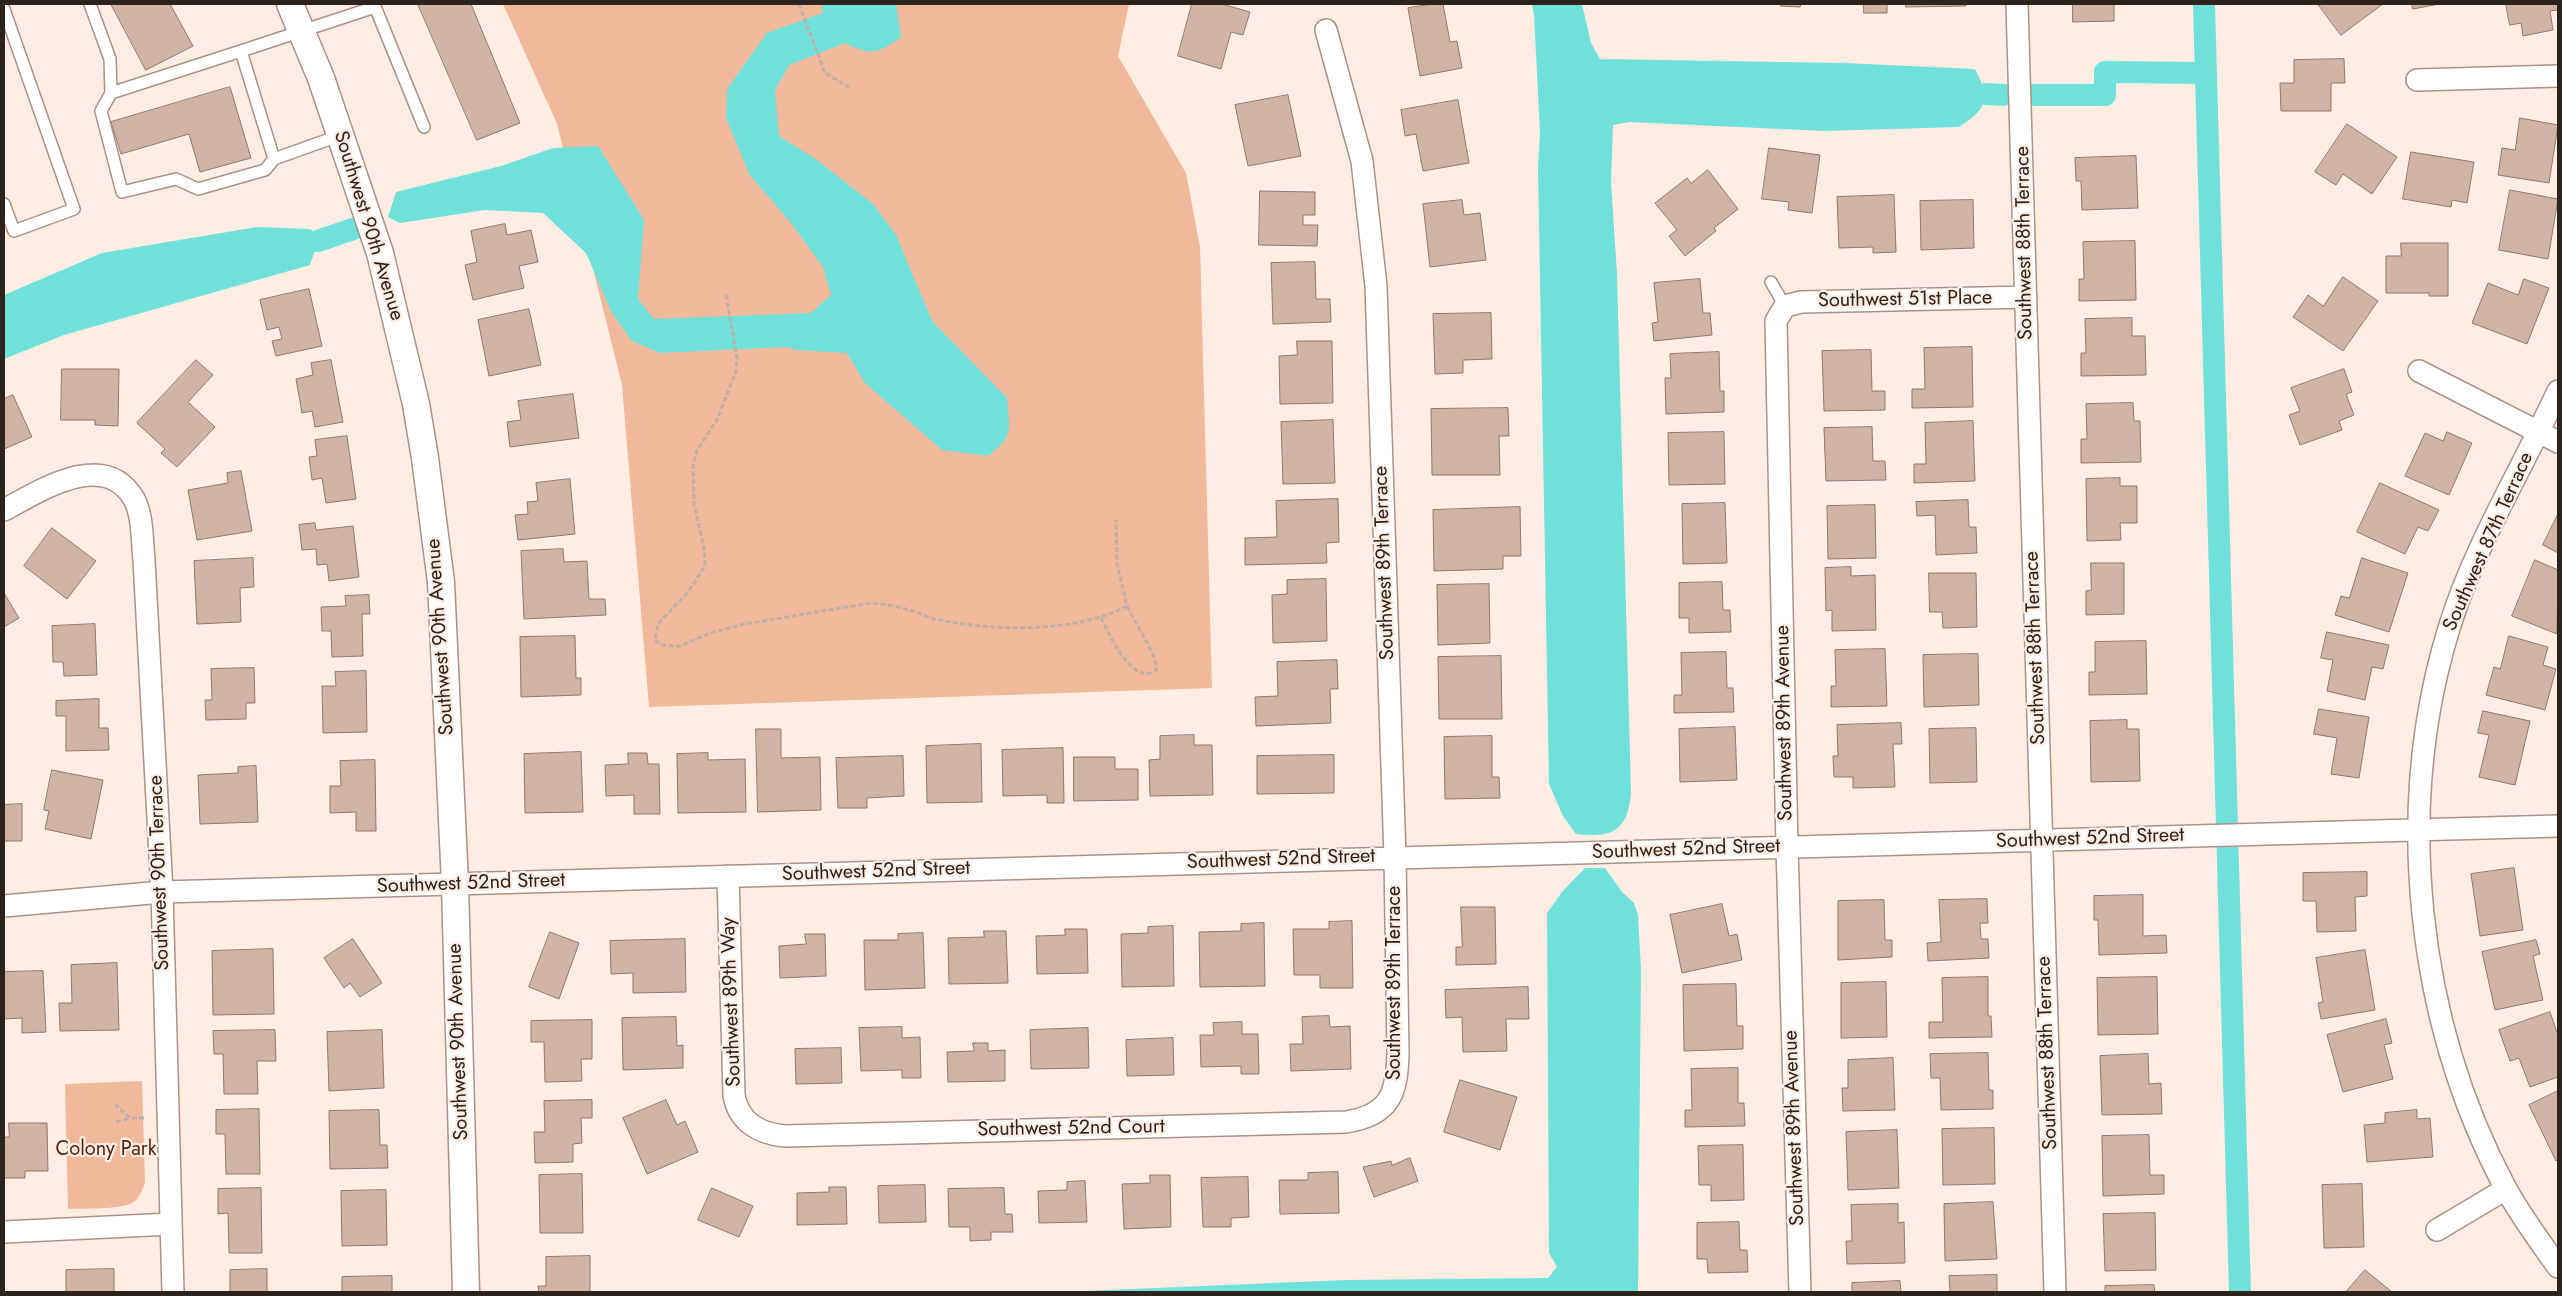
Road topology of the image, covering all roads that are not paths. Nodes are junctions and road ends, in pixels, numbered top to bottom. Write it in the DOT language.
graph roads {
  1 [pos="90,4"];
  2 [pos="290,4"];
  3 [pos="2017,4"];
  4 [pos="374,6"];
  5 [pos="4,9"];
  6 [pos="1326,30"];
  7 [pos="302,32"];
  8 [pos="240,51"];
  9 [pos="2558,76"];
  10 [pos="2417,80"];
  11 [pos="111,93"];
  12 [pos="424,127"];
  13 [pos="341,135"];
  14 [pos="274,158"];
  15 [pos="4,204"];
  16 [pos="1771,282"];
  17 [pos="2026,297"];
  18 [pos="1785,306"];
  19 [pos="2419,371"];
  20 [pos="2558,391"];
  21 [pos="2538,432"];
  22 [pos="2558,442"];
  23 [pos="4,510"];
  24 [pos="2558,826"];
  25 [pos="2420,829"];
  26 [pos="2042,840"];
  27 [pos="1787,847"];
  28 [pos="1395,857"];
  29 [pos="728,876"];
  30 [pos="455,884"];
  31 [pos="162,892"];
  32 [pos="4,906"];
  33 [pos="1389,1101"];
  34 [pos="749,1123"];
  35 [pos="2506,1189"];
  36 [pos="171,1224"];
  37 [pos="2437,1230"];
  38 [pos="4,1232"];
  39 [pos="2558,1267"];
  40 [pos="173,1292"];
  41 [pos="466,1292"];
  42 [pos="1800,1292"];
  43 [pos="2056,1292"];
  1 -- 11 [label="lane"];
  2 -- 7 [label="street, Southwest 90th Avenue"];
  3 -- 17 [label="street, Southwest 88th Terrace"];
  4 -- 7 [label="lane"];
  4 -- 12 [label="lane"];
  5 -- 15 [label="lane"];
  6 -- 28 [label="street, Southwest 89th Terrace"];
  7 -- 8 [label="lane"];
  7 -- 13 [label="street, Southwest 90th Avenue"];
  8 -- 11 [label="lane"];
  8 -- 14 [label="lane"];
  9 -- 10 [label="street"];
  11 -- 14 [label="lane"];
  13 -- 14 [label="lane"];
  13 -- 30 [label="street, Southwest 90th Avenue"];
  16 -- 18 [label="lane"];
  17 -- 18 [label="street, Southwest 51st Place"];
  17 -- 26 [label="street, Southwest 88th Terrace"];
  18 -- 27 [label="street, Southwest 89th Avenue"];
  19 -- 21 [label="street"];
  20 -- 21 [label="street, Southwest 87th Terrace"];
  21 -- 22 [label="street"];
  21 -- 25 [label="street, Southwest 87th Terrace"];
  23 -- 31 [label="street, Southwest 90th Terrace"];
  24 -- 25 [label="street, Southwest 52nd Street"];
  25 -- 26 [label="street, Southwest 52nd Street"];
  25 -- 35 [label="street, Southwest 87th Terrace"];
  26 -- 27 [label="street, Southwest 52nd Street"];
  26 -- 43 [label="street, Southwest 88th Terrace"];
  27 -- 28 [label="street, Southwest 52nd Street"];
  27 -- 42 [label="street, Southwest 89th Avenue"];
  28 -- 29 [label="street, Southwest 52nd Street"];
  28 -- 33 [label="street, Southwest 89th Terrace"];
  29 -- 30 [label="street, Southwest 52nd Street"];
  29 -- 34 [label="street, Southwest 89th Way"];
  30 -- 31 [label="street, Southwest 52nd Street"];
  30 -- 41 [label="street, Southwest 90th Avenue"];
  31 -- 32 [label="street, Southwest 52nd Street"];
  31 -- 36 [label="street, Southwest 90th Terrace"];
  33 -- 34 [label="street, Southwest 52nd Court"];
  35 -- 37 [label="street"];
  35 -- 39 [label="street, Southwest 87th Terrace"];
  36 -- 38 [label="street"];
  36 -- 40 [label="street, Southwest 90th Terrace"];
}
